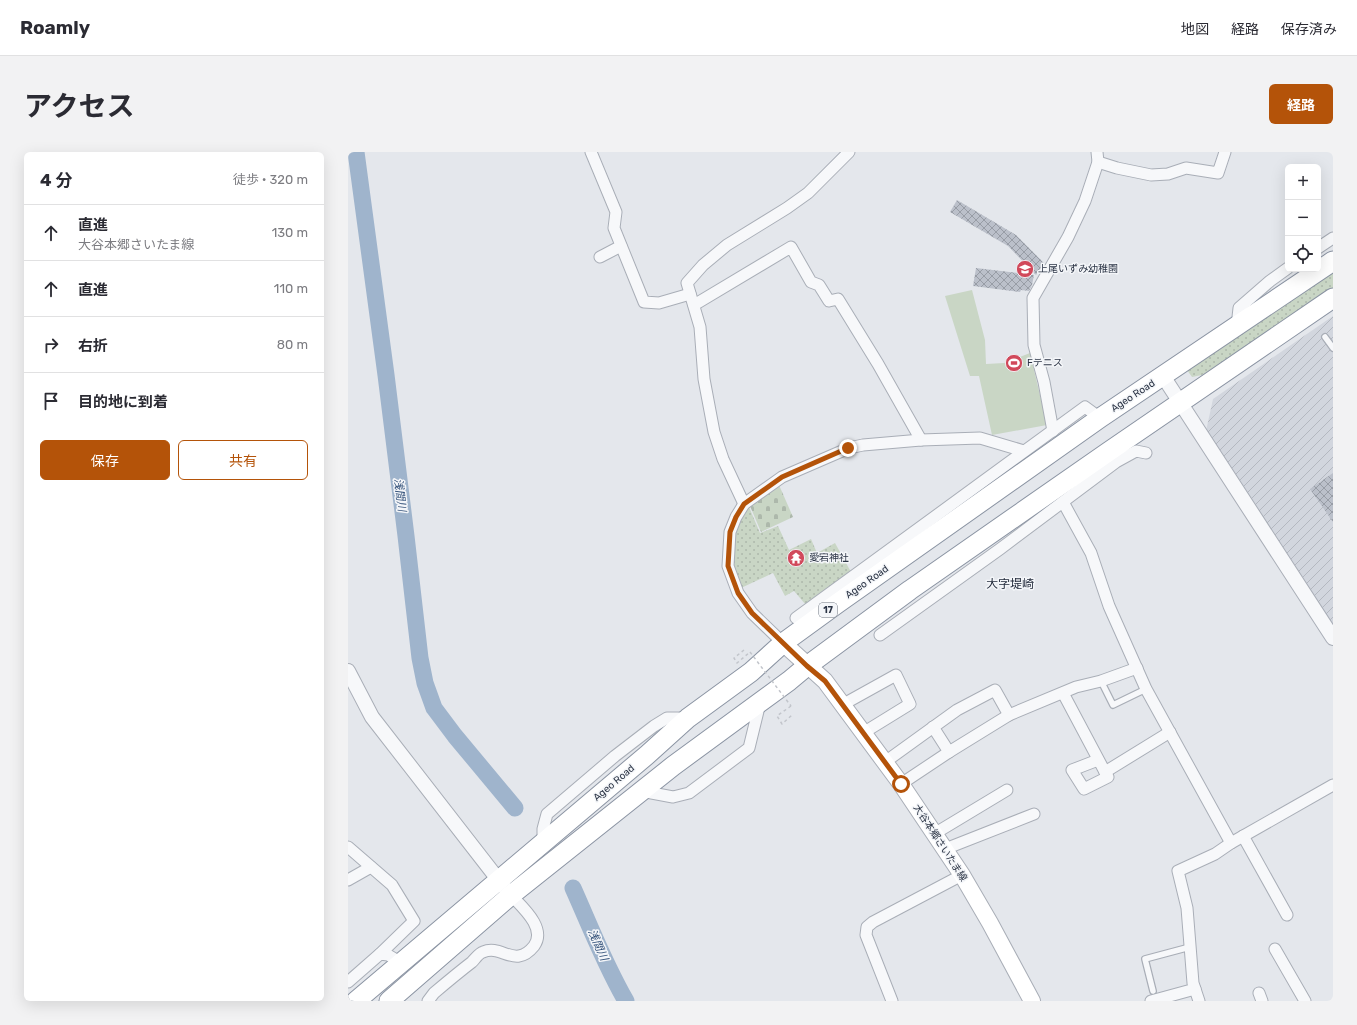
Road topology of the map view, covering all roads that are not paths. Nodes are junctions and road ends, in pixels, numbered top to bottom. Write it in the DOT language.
graph roads {
  1 [pos="591,152"];
  2 [pos="849,152"];
  3 [pos="1225,152"];
  4 [pos="1096,155"];
  5 [pos="1333,238"];
  6 [pos="621,246"];
  7 [pos="1321,246"];
  8 [pos="600,257"];
  9 [pos="1333,261"];
  10 [pos="1285,270"];
  11 [pos="690,294"];
  12 [pos="1333,298"];
  13 [pos="694,305"];
  14 [pos="1237,326"];
  15 [pos="1325,337"];
  16 [pos="1333,348"];
  17 [pos="1163,376"];
  18 [pos="1181,402"];
  19 [pos="1100,418"];
  20 [pos="1053,431"];
  21 [pos="921,440"];
  22 [pos="1024,451"];
  23 [pos="1146,453"];
  24 [pos="1112,457"];
  25 [pos="1063,502"];
  26 [pos="744,504"];
  27 [pos="910,590"];
  28 [pos="836,596"];
  29 [pos="930,599"];
  30 [pos="796,618"];
  31 [pos="880,635"];
  32 [pos="1333,638"];
  33 [pos="783,643"];
  34 [pos="807,666"];
  35 [pos="1137,668"];
  36 [pos="348,672"];
  37 [pos="1101,681"];
  38 [pos="1146,689"];
  39 [pos="1063,693"];
  40 [pos="760,703"];
  41 [pos="842,705"];
  42 [pos="1009,715"];
  43 [pos="933,727"];
  44 [pos="1170,732"];
  45 [pos="863,733"];
  46 [pos="949,752"];
  47 [pos="1098,760"];
  48 [pos="885,762"];
  49 [pos="1105,772"];
  50 [pos="901,784"];
  51 [pos="1333,785"];
  52 [pos="1007,790"];
  53 [pos="641,791"];
  54 [pos="1034,814"];
  55 [pos="934,834"];
  56 [pos="1243,836"];
  57 [pos="1231,844"];
  58 [pos="348,847"];
  59 [pos="944,850"];
  60 [pos="371,867"];
  61 [pos="962,875"];
  62 [pos="348,880"];
  63 [pos="498,880"];
  64 [pos="511,895"];
  65 [pos="1287,915"];
  66 [pos="1190,946"];
  67 [pos="1275,949"];
  68 [pos="380,954"];
  69 [pos="400,962"];
  70 [pos="348,982"];
  71 [pos="1195,989"];
  72 [pos="1152,996"];
  73 [pos="356,1001"];
  74 [pos="390,1001"];
  75 [pos="428,1001"];
  76 [pos="892,1001"];
  77 [pos="1032,1001"];
  78 [pos="1199,1001"];
  79 [pos="1305,1001"];
  1 -- 6 [label="street"];
  2 -- 11 [label="street"];
  3 -- 4 [label="street"];
  4 -- 20 [label="street"];
  5 -- 7 [label="street"];
  6 -- 8 [label="street"];
  6 -- 11 [label="street"];
  9 -- 14 [label="highway, Ageo Road / 17"];
  10 -- 14 [label="street"];
  11 -- 13 [label="street"];
  12 -- 18 [label="highway"];
  13 -- 21 [label="street"];
  13 -- 26 [label="street"];
  14 -- 17 [label="highway, Ageo Road / 17"];
  15 -- 16 [label="lane"];
  17 -- 18 [label="street"];
  17 -- 19 [label="highway, Ageo Road / 17"];
  18 -- 24 [label="highway"];
  18 -- 32 [label="street"];
  19 -- 20 [label="street"];
  19 -- 28 [label="highway, Ageo Road / 17"];
  20 -- 22 [label="street"];
  21 -- 22 [label="street"];
  21 -- 26 [label="street"];
  22 -- 28 [label="street"];
  23 -- 24 [label="street"];
  24 -- 25 [label="street"];
  24 -- 27 [label="highway"];
  25 -- 29 [label="street"];
  25 -- 35 [label="street"];
  26 -- 33 [label="street"];
  27 -- 29 [label="street"];
  27 -- 34 [label="highway"];
  28 -- 30 [label="street"];
  28 -- 33 [label="highway, Ageo Road / 17"];
  29 -- 31 [label="street"];
  33 -- 34 [label="main road, 大谷本郷さいたま線"];
  33 -- 63 [label="highway, Ageo Road / 17"];
  34 -- 40 [label="highway"];
  34 -- 41 [label="main road, 大谷本郷さいたま線"];
  35 -- 37 [label="street"];
  35 -- 38 [label="street"];
  36 -- 63 [label="street"];
  37 -- 38 [label="lane"];
  37 -- 39 [label="street"];
  38 -- 44 [label="street"];
  39 -- 42 [label="street"];
  39 -- 47 [label="street"];
  40 -- 53 [label="highway"];
  40 -- 53 [label="street"];
  41 -- 45 [label="main road, 大谷本郷さいたま線"];
  41 -- 45 [label="street"];
  42 -- 43 [label="street"];
  42 -- 46 [label="street"];
  43 -- 46 [label="street"];
  43 -- 48 [label="street"];
  44 -- 49 [label="street"];
  44 -- 57 [label="street"];
  45 -- 48 [label="main road, 大谷本郷さいたま線"];
  46 -- 50 [label="street"];
  47 -- 49 [label="street"];
  47 -- 49 [label="street"];
  48 -- 50 [label="main road, 大谷本郷さいたま線"];
  50 -- 55 [label="main road, 大谷本郷さいたま線"];
  51 -- 56 [label="street"];
  52 -- 55 [label="street"];
  53 -- 64 [label="highway"];
  54 -- 59 [label="street"];
  55 -- 59 [label="main road, 大谷本郷さいたま線"];
  56 -- 57 [label="street"];
  56 -- 65 [label="street"];
  57 -- 66 [label="street"];
  58 -- 60 [label="street"];
  59 -- 61 [label="main road, 大谷本郷さいたま線"];
  60 -- 62 [label="street"];
  60 -- 68 [label="street"];
  61 -- 76 [label="street"];
  61 -- 77 [label="main road, 大谷本郷さいたま線"];
  63 -- 64 [label="street"];
  63 -- 69 [label="highway, Ageo Road / 17"];
  64 -- 74 [label="highway"];
  64 -- 75 [label="street"];
  66 -- 71 [label="street"];
  66 -- 72 [label="lane"];
  67 -- 79 [label="street"];
  68 -- 69 [label="street"];
  68 -- 70 [label="street"];
  69 -- 73 [label="highway, Ageo Road / 17"];
  71 -- 72 [label="street"];
  71 -- 78 [label="street"];
}
